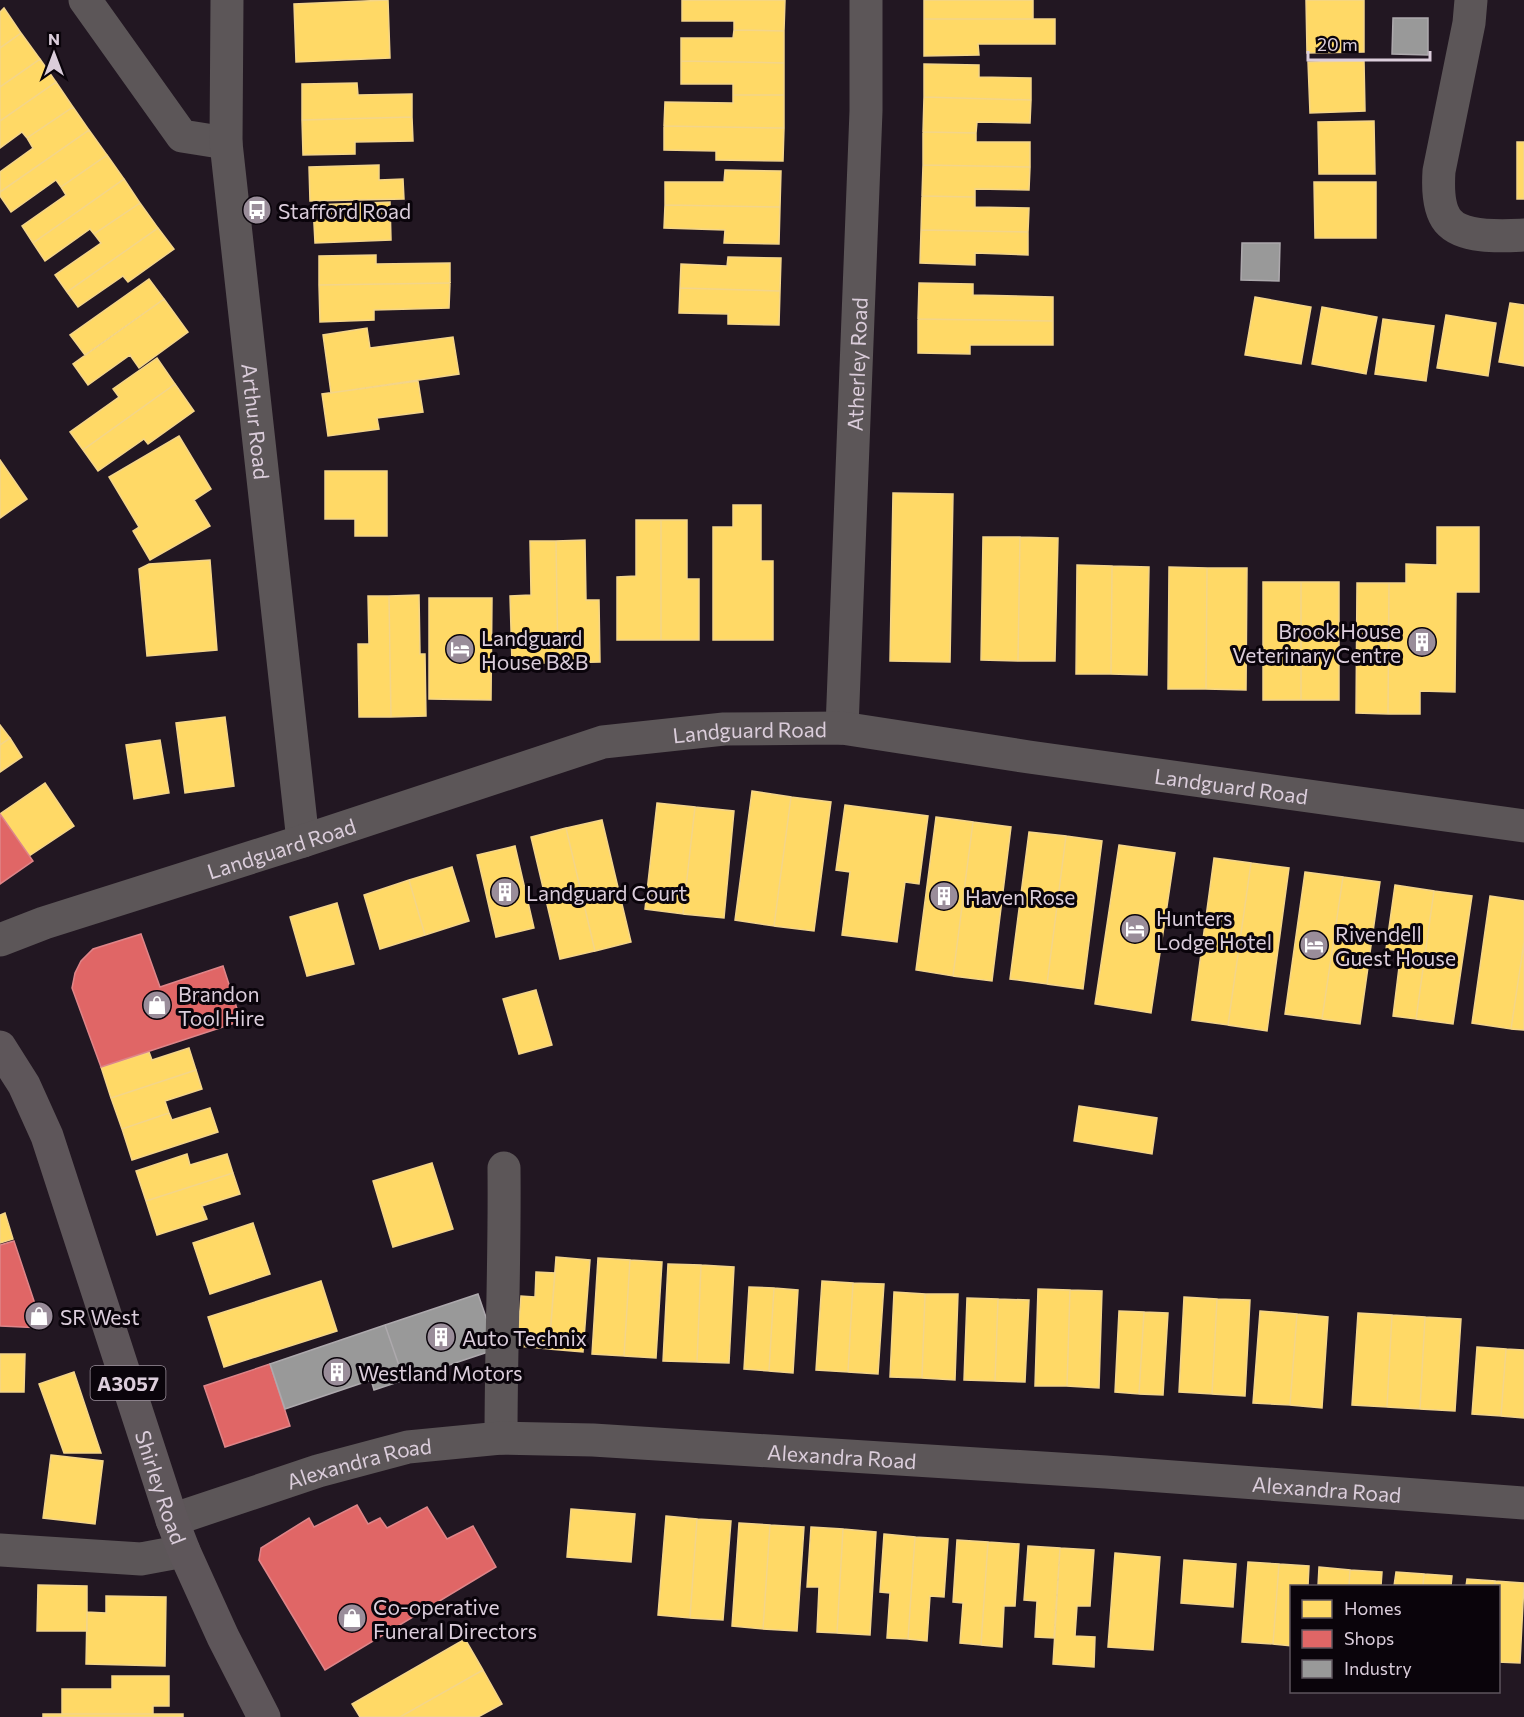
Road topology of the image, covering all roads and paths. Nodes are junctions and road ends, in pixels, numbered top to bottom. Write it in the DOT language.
graph roads {
  1 [pos="84,0"];
  2 [pos="226,0"];
  3 [pos="866,0"];
  4 [pos="1471,0"];
  5 [pos="226,143"];
  6 [pos="1524,235"];
  7 [pos="842,728"];
  8 [pos="1524,826"];
  9 [pos="303,841"];
  10 [pos="0,940"];
  11 [pos="0,1047"];
  12 [pos="504,1168"];
  13 [pos="501,1438"];
  14 [pos="1524,1503"];
  15 [pos="172,1520"];
  16 [pos="0,1550"];
  17 [pos="184,1551"];
  18 [pos="264,1717"];
  1 -- 5 [label="street"];
  2 -- 5 [label="street, Arthur Road"];
  3 -- 7 [label="street, Atherley Road"];
  4 -- 6 [label="street"];
  5 -- 9 [label="street, Arthur Road"];
  7 -- 8 [label="street, Landguard Road"];
  7 -- 9 [label="street, Landguard Road"];
  9 -- 10 [label="street, Landguard Road"];
  11 -- 15 [label="main road, Shirley Road / A3057"];
  12 -- 13 [label="street"];
  13 -- 14 [label="street, Alexandra Road"];
  13 -- 15 [label="street, Alexandra Road"];
  15 -- 17 [label="main road, Shirley Road / A3057"];
  16 -- 17 [label="street"];
  17 -- 18 [label="main road, Shirley Road / A3057"];
}
